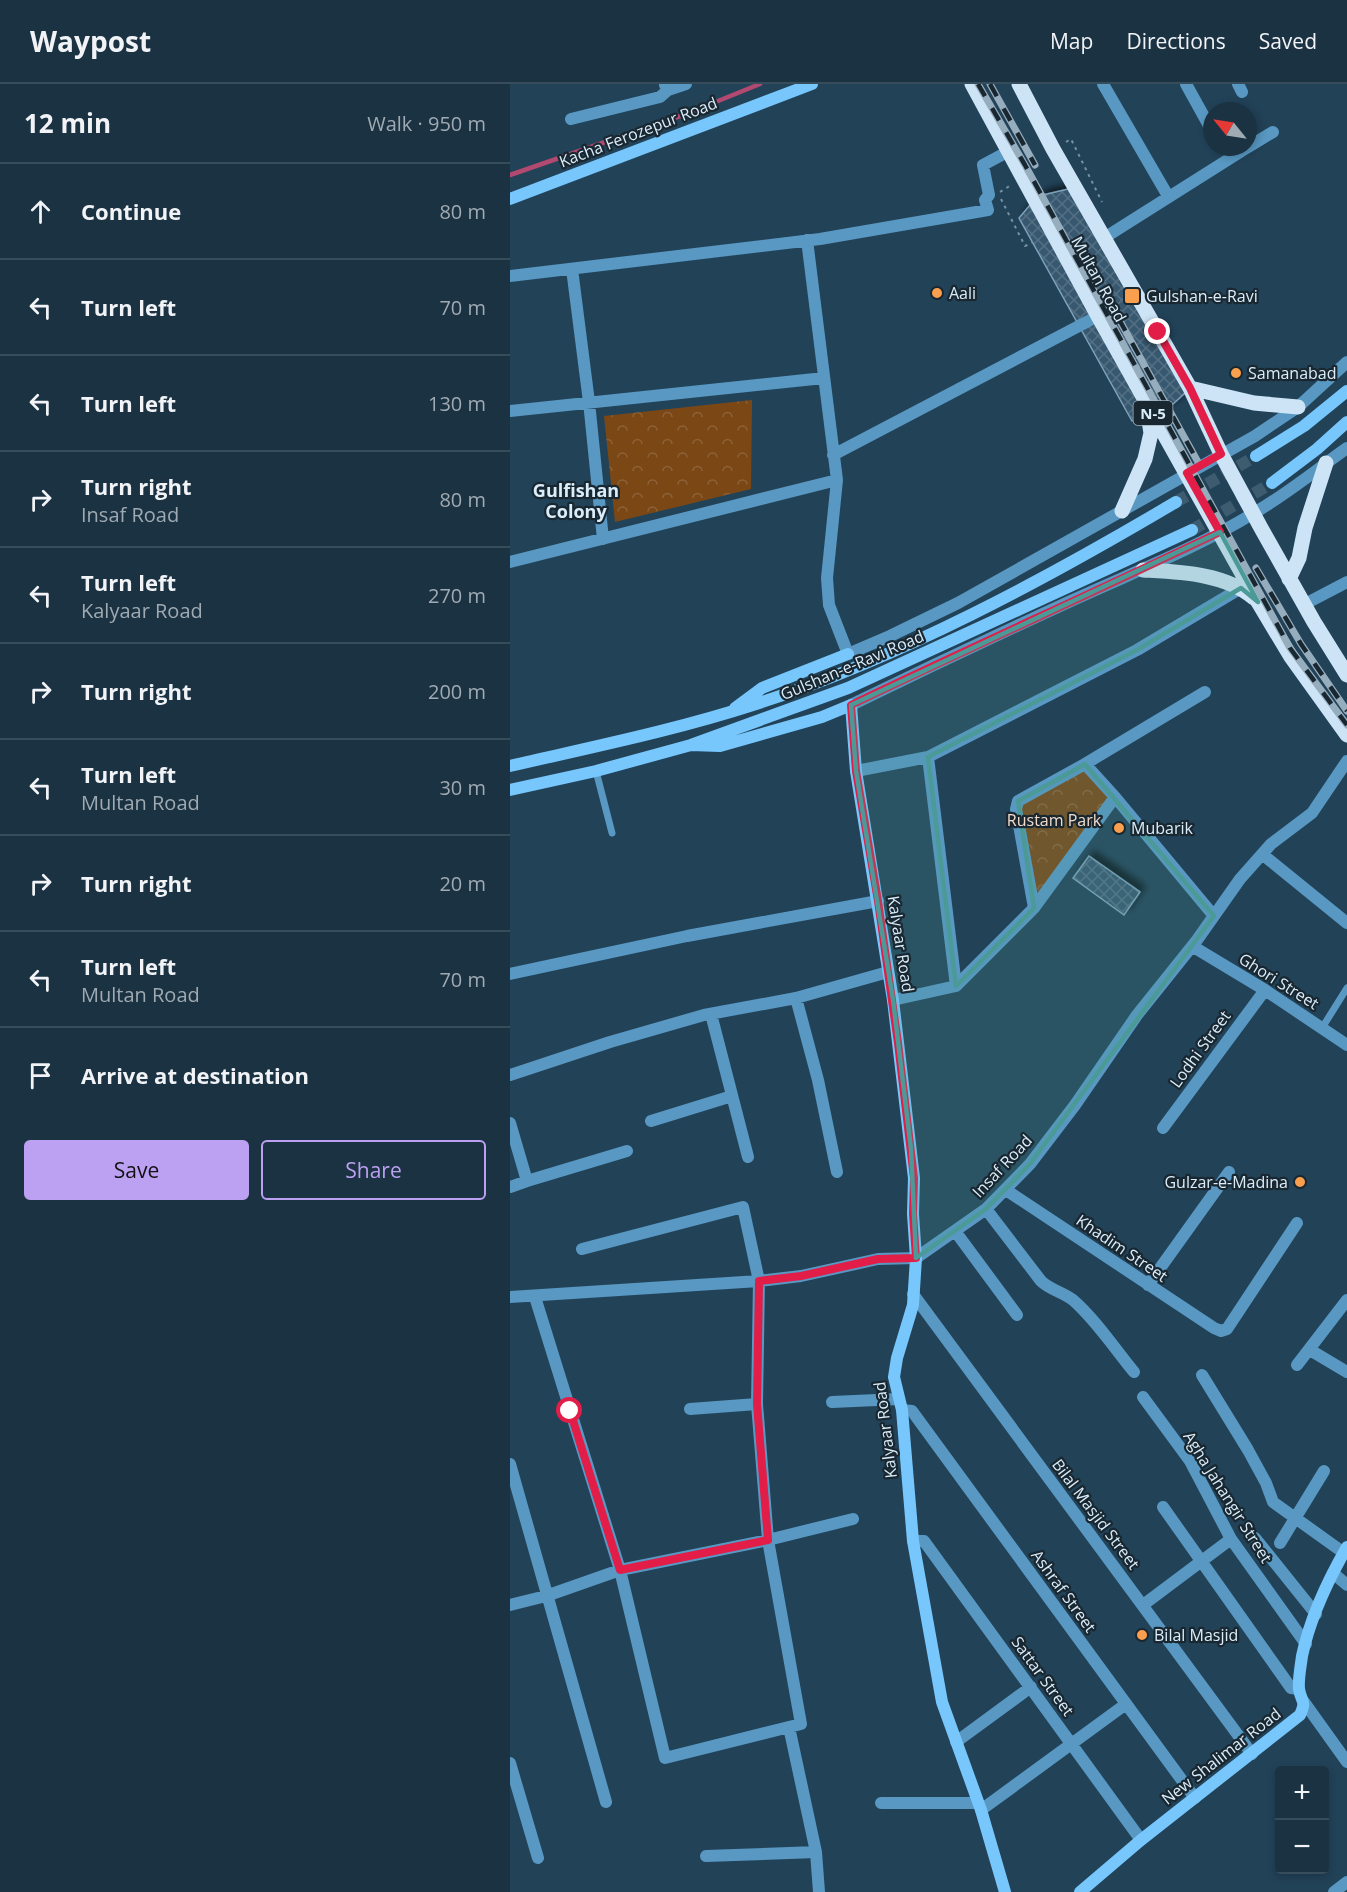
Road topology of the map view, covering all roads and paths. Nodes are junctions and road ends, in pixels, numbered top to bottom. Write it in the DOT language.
graph roads {
  1 [pos="686,84"];
  2 [pos="812,84"];
  3 [pos="972,84"];
  4 [pos="1019,84"];
  5 [pos="1103,84"];
  6 [pos="1186,84"];
  7 [pos="666,87"];
  8 [pos="1203,115"];
  9 [pos="571,119"];
  10 [pos="1273,132"];
  11 [pos="1257,142"];
  12 [pos="1075,149"];
  13 [pos="1009,151"];
  14 [pos="1226,156"];
  15 [pos="1233,156"];
  16 [pos="1228,159"];
  17 [pos="998,193"];
  18 [pos="1168,196"];
  19 [pos="510,199"];
  20 [pos="1103,205"];
  21 [pos="1104,238"];
  22 [pos="807,240"];
  23 [pos="1032,242"];
  24 [pos="572,269"];
  25 [pos="510,276"];
  26 [pos="1098,316"];
  27 [pos="1347,362"];
  28 [pos="824,378"];
  29 [pos="1190,388"];
  30 [pos="1347,391"];
  31 [pos="1146,400"];
  32 [pos="589,402"];
  33 [pos="1298,407"];
  34 [pos="510,411"];
  35 [pos="1347,422"];
  36 [pos="1347,447"];
  37 [pos="1221,454"];
  38 [pos="833,455"];
  39 [pos="1256,456"];
  40 [pos="1326,463"];
  41 [pos="1187,473"];
  42 [pos="837,480"];
  43 [pos="1272,483"];
  44 [pos="1176,502"];
  45 [pos="1122,511"];
  46 [pos="1253,514"];
  47 [pos="1192,530"];
  48 [pos="1220,532"];
  49 [pos="603,539"];
  50 [pos="510,562"];
  51 [pos="1143,570"];
  52 [pos="1289,579"];
  53 [pos="1347,582"];
  54 [pos="1241,588"];
  55 [pos="1258,602"];
  56 [pos="1305,604"];
  57 [pos="848,654"];
  58 [pos="1347,675"];
  59 [pos="1205,692"];
  60 [pos="851,705"];
  61 [pos="729,712"];
  62 [pos="1347,735"];
  63 [pos="691,745"];
  64 [pos="928,757"];
  65 [pos="1347,761"];
  66 [pos="1085,764"];
  67 [pos="510,766"];
  68 [pos="596,771"];
  69 [pos="856,771"];
  70 [pos="510,790"];
  71 [pos="1115,798"];
  72 [pos="612,833"];
  73 [pos="1262,854"];
  74 [pos="878,901"];
  75 [pos="1034,908"];
  76 [pos="1214,916"];
  77 [pos="1347,923"];
  78 [pos="1192,946"];
  79 [pos="888,972"];
  80 [pos="510,974"];
  81 [pos="956,986"];
  82 [pos="1347,988"];
  83 [pos="1265,990"];
  84 [pos="796,998"];
  85 [pos="893,1000"];
  86 [pos="711,1014"];
  87 [pos="1322,1028"];
  88 [pos="1347,1045"];
  89 [pos="510,1075"];
  90 [pos="732,1096"];
  91 [pos="651,1121"];
  92 [pos="510,1122"];
  93 [pos="1163,1128"];
  94 [pos="627,1151"];
  95 [pos="748,1157"];
  96 [pos="837,1172"];
  97 [pos="1229,1172"];
  98 [pos="527,1181"];
  99 [pos="510,1187"];
  100 [pos="1006,1190"];
  101 [pos="986,1209"];
  102 [pos="1297,1223"];
  103 [pos="955,1231"];
  104 [pos="582,1249"];
  105 [pos="916,1258"];
  106 [pos="759,1281"];
  107 [pos="1148,1285"];
  108 [pos="913,1294"];
  109 [pos="510,1297"];
  110 [pos="535,1297"];
  111 [pos="1347,1300"];
  112 [pos="1017,1315"];
  113 [pos="1310,1350"];
  114 [pos="1297,1365"];
  115 [pos="1134,1372"];
  116 [pos="1347,1372"];
  117 [pos="1202,1375"];
  118 [pos="1143,1397"];
  119 [pos="832,1402"];
  120 [pos="757,1404"];
  121 [pos="901,1404"];
  122 [pos="690,1409"];
  123 [pos="510,1464"];
  124 [pos="1324,1471"];
  125 [pos="1162,1507"];
  126 [pos="853,1519"];
  127 [pos="1295,1519"];
  128 [pos="1255,1538"];
  129 [pos="1231,1539"];
  130 [pos="768,1540"];
  131 [pos="913,1540"];
  132 [pos="1280,1543"];
  133 [pos="1345,1550"];
  134 [pos="1202,1562"];
  135 [pos="620,1570"];
  136 [pos="1333,1573"];
  137 [pos="1347,1585"];
  138 [pos="546,1596"];
  139 [pos="510,1605"];
  140 [pos="1143,1605"];
  141 [pos="1316,1614"];
  142 [pos="1306,1644"];
  143 [pos="1030,1687"];
  144 [pos="1299,1689"];
  145 [pos="1304,1702"];
  146 [pos="1126,1704"];
  147 [pos="789,1727"];
  148 [pos="956,1742"];
  149 [pos="1071,1744"];
  150 [pos="1252,1754"];
  151 [pos="1347,1762"];
  152 [pos="510,1763"];
  153 [pos="1195,1798"];
  154 [pos="606,1802"];
  155 [pos="881,1803"];
  156 [pos="979,1806"];
  157 [pos="1141,1840"];
  158 [pos="816,1852"];
  159 [pos="706,1857"];
  160 [pos="538,1858"];
  161 [pos="1347,1882"];
  162 [pos="819,1892"];
  163 [pos="1005,1892"];
  164 [pos="1080,1892"];
  165 [pos="1334,1892"];
  1 -- 7 [label="street"];
  2 -- 19 [label="main road, Kacha Ferozepur Road"];
  3 -- 13 [label="main road, Multan Road / N-5"];
  4 -- 21 [label="main road, Multan Road / N-5"];
  5 -- 18 [label="street"];
  6 -- 8 [label="street"];
  7 -- 9 [label="street"];
  10 -- 11 [label="street"];
  12 -- 20 [label="path"];
  13 -- 22 [label="street"];
  13 -- 26 [label="main road, Multan Road / N-5"];
  14 -- 16 [label="street"];
  15 -- 16 [label="street"];
  16 -- 18 [label="street"];
  17 -- 23 [label="path"];
  18 -- 21 [label="street"];
  21 -- 29 [label="main road, Multan Road / N-5"];
  22 -- 24 [label="street"];
  22 -- 28 [label="street"];
  24 -- 25 [label="street"];
  24 -- 32 [label="street"];
  26 -- 31 [label="main road, Multan Road / N-5"];
  26 -- 38 [label="street"];
  27 -- 33 [label="street"];
  28 -- 32 [label="street"];
  28 -- 38 [label="street"];
  29 -- 33 [label="main road"];
  29 -- 37 [label="main road, Multan Road / N-5"];
  30 -- 39 [label="main road"];
  31 -- 41 [label="main road, Multan Road / N-5"];
  31 -- 45 [label="main road"];
  32 -- 34 [label="street"];
  32 -- 49 [label="street"];
  33 -- 37 [label="street"];
  35 -- 43 [label="main road"];
  36 -- 40 [label="street"];
  37 -- 41 [label="street"];
  37 -- 46 [label="main road, Multan Road / N-5"];
  38 -- 42 [label="street"];
  40 -- 46 [label="street"];
  40 -- 52 [label="main road"];
  41 -- 45 [label="street"];
  41 -- 48 [label="main road, Multan Road / N-5"];
  42 -- 49 [label="street"];
  42 -- 57 [label="street"];
  44 -- 61 [label="main road, Gulshan-e-Ravi Road"];
  45 -- 57 [label="street"];
  46 -- 48 [label="street"];
  46 -- 52 [label="main road, Multan Road / N-5"];
  47 -- 63 [label="main road, Gulshan-e-Ravi Road"];
  48 -- 51 [label="street"];
  48 -- 55 [label="main road, Multan Road / N-5"];
  49 -- 50 [label="street"];
  51 -- 54 [label="main road"];
  51 -- 60 [label="street"];
  52 -- 56 [label="main road, Multan Road / N-5"];
  53 -- 56 [label="street"];
  54 -- 55 [label="main road"];
  54 -- 64 [label="street"];
  55 -- 62 [label="main road, Multan Road / N-5"];
  56 -- 58 [label="main road, Multan Road / N-5"];
  57 -- 61 [label="main road"];
  59 -- 66 [label="street"];
  60 -- 63 [label="main road"];
  60 -- 69 [label="main road, Kalyaar Road"];
  61 -- 67 [label="main road, Gulshan-e-Ravi Road"];
  63 -- 68 [label="main road, Gulshan-e-Ravi Road"];
  64 -- 69 [label="street"];
  64 -- 81 [label="street"];
  65 -- 73 [label="street, Insaf Road"];
  66 -- 71 [label="street"];
  66 -- 75 [label="street"];
  68 -- 70 [label="main road, Gulshan-e-Ravi Road"];
  68 -- 72 [label="lane"];
  69 -- 74 [label="main road, Kalyaar Road"];
  71 -- 75 [label="street"];
  71 -- 76 [label="street"];
  73 -- 76 [label="street, Insaf Road"];
  73 -- 77 [label="street"];
  74 -- 79 [label="main road, Kalyaar Road"];
  74 -- 80 [label="street"];
  75 -- 81 [label="street"];
  76 -- 78 [label="street, Insaf Road"];
  78 -- 83 [label="street, Ghori Street"];
  78 -- 100 [label="street, Insaf Road"];
  79 -- 84 [label="street"];
  79 -- 85 [label="main road, Kalyaar Road"];
  81 -- 85 [label="street"];
  82 -- 87 [label="lane"];
  83 -- 87 [label="street, Ghori Street"];
  83 -- 93 [label="street, Lodhi Street"];
  84 -- 86 [label="street"];
  84 -- 96 [label="street"];
  85 -- 105 [label="main road, Kalyaar Road"];
  86 -- 89 [label="street"];
  86 -- 90 [label="street"];
  87 -- 88 [label="street, Ghori Street"];
  90 -- 91 [label="street"];
  90 -- 95 [label="street"];
  92 -- 98 [label="street"];
  94 -- 98 [label="street"];
  97 -- 107 [label="street"];
  98 -- 99 [label="street"];
  100 -- 101 [label="street, Insaf Road"];
  100 -- 107 [label="street, Khadim Street"];
  101 -- 103 [label="street, Insaf Road"];
  101 -- 115 [label="street"];
  102 -- 107 [label="street, Khadim Street"];
  103 -- 105 [label="street, Insaf Road"];
  103 -- 112 [label="street"];
  104 -- 106 [label="street"];
  105 -- 106 [label="street"];
  105 -- 108 [label="main road, Kalyaar Road"];
  106 -- 110 [label="street"];
  106 -- 120 [label="street"];
  108 -- 121 [label="main road, Kalyaar Road"];
  108 -- 140 [label="street, Bilal Masjid Street"];
  109 -- 110 [label="street"];
  110 -- 135 [label="street"];
  111 -- 113 [label="street"];
  113 -- 114 [label="street"];
  113 -- 116 [label="street"];
  117 -- 127 [label="street"];
  118 -- 129 [label="street, Agha Jahangir Street"];
  119 -- 121 [label="street"];
  120 -- 122 [label="street"];
  120 -- 130 [label="street"];
  121 -- 131 [label="main road, Kalyaar Road"];
  121 -- 146 [label="street, Ashraf Street"];
  123 -- 138 [label="street"];
  124 -- 127 [label="street"];
  125 -- 134 [label="street"];
  126 -- 130 [label="street"];
  127 -- 132 [label="street"];
  127 -- 133 [label="street"];
  128 -- 141 [label="street"];
  129 -- 134 [label="street"];
  129 -- 142 [label="street, Agha Jahangir Street"];
  130 -- 135 [label="street"];
  130 -- 147 [label="street"];
  131 -- 143 [label="street, Sattar Street"];
  131 -- 148 [label="main road, Kalyaar Road"];
  133 -- 136 [label="main road"];
  134 -- 140 [label="street"];
  134 -- 144 [label="street"];
  135 -- 138 [label="street"];
  135 -- 147 [label="street"];
  136 -- 137 [label="street"];
  136 -- 141 [label="main road"];
  138 -- 139 [label="street"];
  138 -- 154 [label="street"];
  140 -- 150 [label="street, Bilal Masjid Street"];
  141 -- 142 [label="main road"];
  142 -- 144 [label="main road"];
  143 -- 148 [label="street"];
  143 -- 149 [label="street, Sattar Street"];
  144 -- 145 [label="main road"];
  145 -- 150 [label="main road, New Shalimar Road"];
  145 -- 151 [label="street"];
  146 -- 149 [label="street"];
  146 -- 153 [label="street, Ashraf Street"];
  147 -- 158 [label="street"];
  148 -- 156 [label="main road, Kalyaar Road"];
  149 -- 156 [label="street"];
  149 -- 157 [label="street, Sattar Street"];
  150 -- 153 [label="main road, New Shalimar Road"];
  152 -- 160 [label="street"];
  153 -- 157 [label="main road, New Shalimar Road"];
  155 -- 156 [label="street"];
  156 -- 163 [label="main road, Kalyaar Road"];
  157 -- 164 [label="main road, New Shalimar Road"];
  158 -- 159 [label="street"];
  158 -- 162 [label="street"];
  161 -- 165 [label="street"];
}
